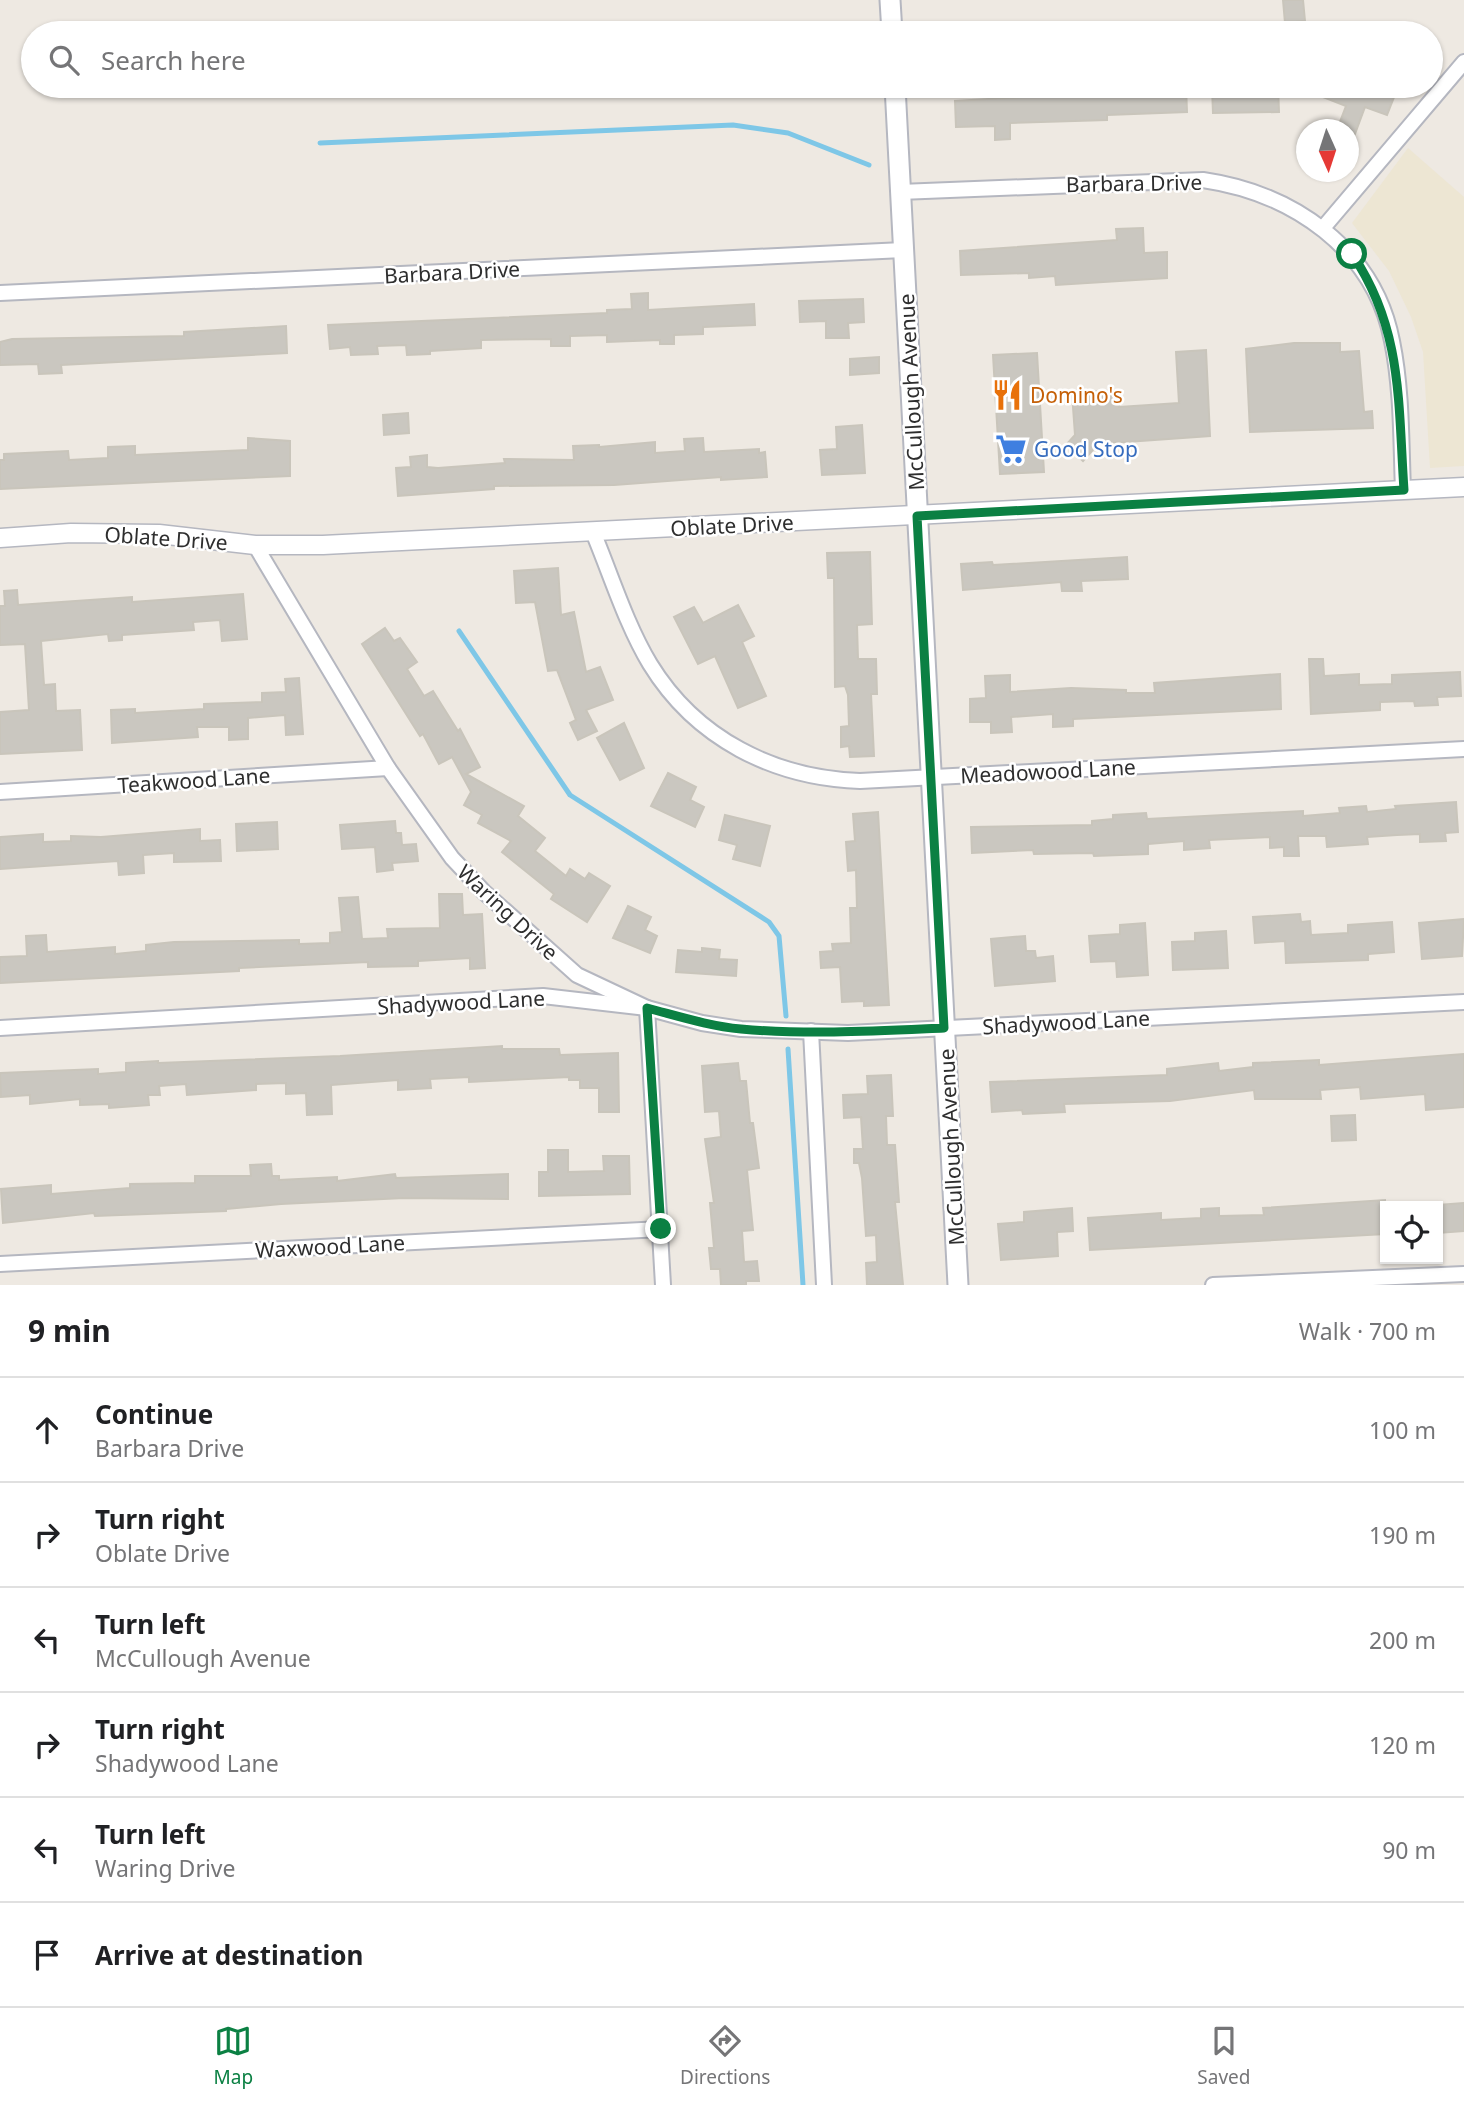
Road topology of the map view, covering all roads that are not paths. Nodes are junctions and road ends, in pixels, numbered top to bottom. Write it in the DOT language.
graph roads {
  1 [pos="890,0"];
  2 [pos="891,21"];
  3 [pos="1464,62"];
  4 [pos="1443,87"];
  5 [pos="895,98"];
  6 [pos="1433,98"];
  7 [pos="900,192"];
  8 [pos="1323,228"];
  9 [pos="903,250"];
  10 [pos="0,293"];
  11 [pos="1464,486"];
  12 [pos="1404,490"];
  13 [pos="917,516"];
  14 [pos="593,532"];
  15 [pos="0,538"];
  16 [pos="255,545"];
  17 [pos="1464,749"];
  18 [pos="388,768"];
  19 [pos="931,777"];
  20 [pos="0,792"];
  21 [pos="1464,1002"];
  22 [pos="647,1008"];
  23 [pos="0,1028"];
  24 [pos="944,1028"];
  25 [pos="811,1031"];
  26 [pos="661,1229"];
  27 [pos="0,1264"];
  28 [pos="1464,1274"];
  29 [pos="663,1285"];
  30 [pos="824,1285"];
  31 [pos="958,1285"];
  32 [pos="1213,1285"];
  1 -- 2 [label="main road"];
  3 -- 4 [label="street"];
  5 -- 7 [label="main road, McCullough Avenue"];
  6 -- 8 [label="street"];
  7 -- 8 [label="street, Barbara Drive"];
  7 -- 9 [label="main road, McCullough Avenue"];
  8 -- 12 [label="street, Barbara Drive"];
  9 -- 10 [label="street, Barbara Drive"];
  9 -- 13 [label="main road, McCullough Avenue"];
  11 -- 12 [label="street, Oblate Drive"];
  12 -- 13 [label="street, Oblate Drive"];
  13 -- 14 [label="street, Oblate Drive"];
  13 -- 19 [label="main road, McCullough Avenue"];
  14 -- 16 [label="street, Oblate Drive"];
  14 -- 19 [label="street, Meadowood Lane"];
  15 -- 16 [label="street, Oblate Drive"];
  16 -- 18 [label="street, Waring Drive"];
  17 -- 19 [label="street, Meadowood Lane"];
  18 -- 20 [label="street, Teakwood Lane"];
  18 -- 22 [label="street, Waring Drive"];
  19 -- 24 [label="main road, McCullough Avenue"];
  21 -- 24 [label="street, Shadywood Lane"];
  22 -- 23 [label="street, Shadywood Lane"];
  22 -- 25 [label="street, Shadywood Lane"];
  22 -- 26 [label="street"];
  24 -- 25 [label="street, Shadywood Lane"];
  24 -- 31 [label="main road, McCullough Avenue"];
  25 -- 30 [label="street"];
  26 -- 27 [label="street, Waxwood Lane"];
  26 -- 29 [label="street"];
  28 -- 32 [label="street"];
}
